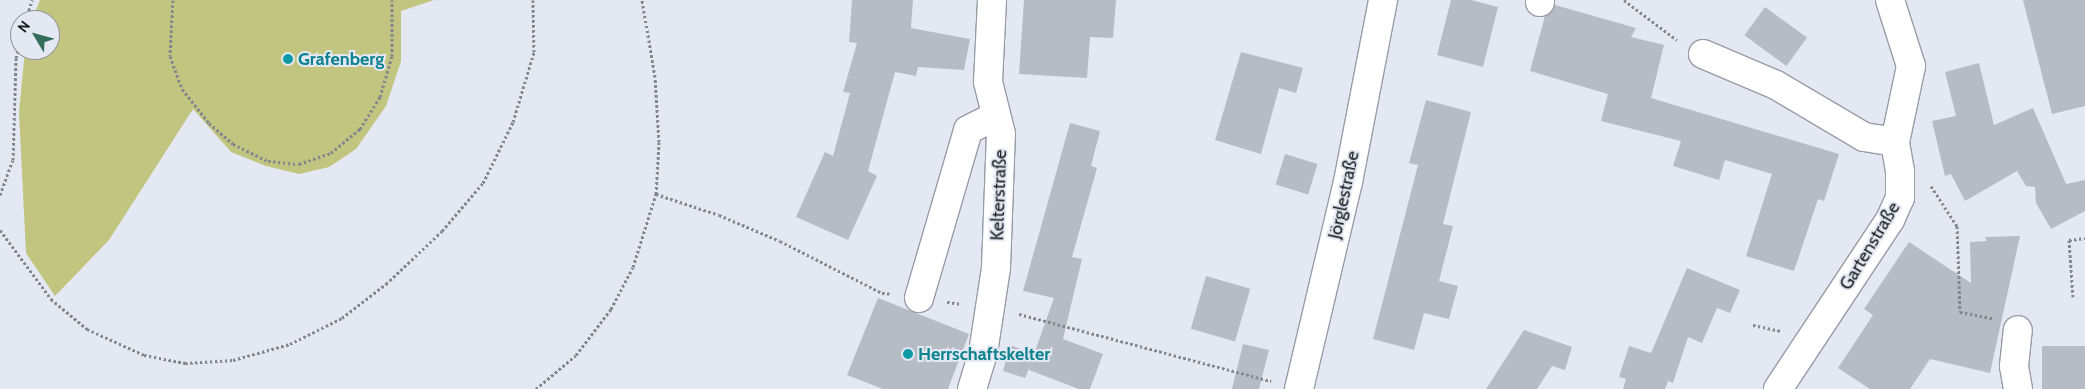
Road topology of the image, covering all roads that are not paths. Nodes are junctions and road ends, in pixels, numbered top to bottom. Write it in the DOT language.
graph roads {
  1 [pos="992,0"];
  2 [pos="1383,0"];
  3 [pos="1890,0"];
  4 [pos="1703,54"];
  5 [pos="995,116"];
  6 [pos="1895,142"];
  7 [pos="919,298"];
  8 [pos="2018,330"];
  9 [pos="1289,386"];
  10 [pos="972,389"];
  11 [pos="1778,389"];
  12 [pos="2018,389"];
  1 -- 5 [label="street, Kelterstraße"];
  2 -- 9 [label="street, Jörglestraße"];
  3 -- 6 [label="street, Gartenstraße"];
  4 -- 6 [label="street"];
  5 -- 7 [label="street"];
  5 -- 10 [label="street, Kelterstraße"];
  6 -- 11 [label="street, Gartenstraße"];
  8 -- 12 [label="street"];
}
